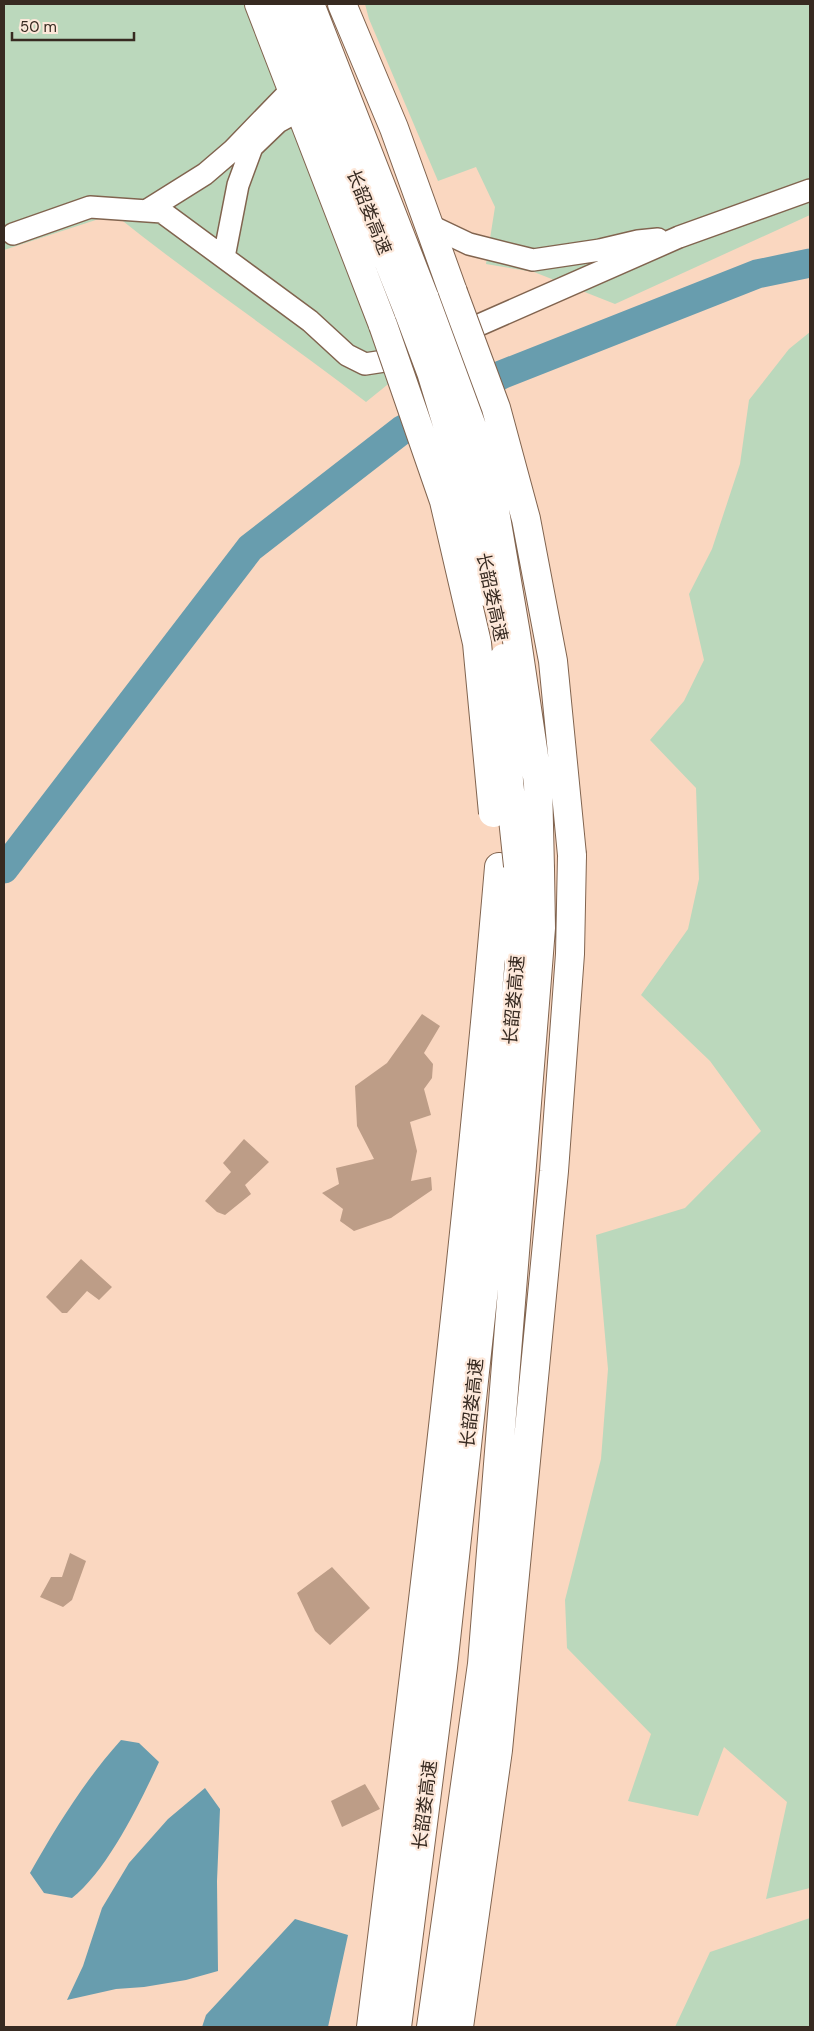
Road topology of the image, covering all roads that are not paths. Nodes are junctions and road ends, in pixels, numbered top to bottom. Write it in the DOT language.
graph roads {
  1 [pos="259,4"];
  2 [pos="286,4"];
  3 [pos="310,4"];
  4 [pos="342,4"];
  5 [pos="296,100"];
  6 [pos="810,190"];
  7 [pos="146,211"];
  8 [pos="429,225"];
  9 [pos="13,234"];
  10 [pos="678,237"];
  11 [pos="224,257"];
  12 [pos="417,306"];
  13 [pos="519,867"];
  14 [pos="371,2027"];
  15 [pos="397,2027"];
  16 [pos="431,2027"];
  17 [pos="459,2027"];
  1 -- 5 [label="highway"];
  2 -- 12 [label="highway, 长韶娄高速"];
  3 -- 12 [label="highway, 长韶娄高速"];
  4 -- 8 [label="highway"];
  5 -- 7 [label="street"];
  5 -- 11 [label="street"];
  5 -- 13 [label="highway, bridge"];
  6 -- 10 [label="street"];
  7 -- 9 [label="street"];
  7 -- 11 [label="street"];
  8 -- 10 [label="street"];
  8 -- 17 [label="highway, bridge"];
  10 -- 11 [label="street"];
  12 -- 13 [label="highway, 长韶娄高速, bridge"];
  13 -- 14 [label="highway"];
  13 -- 15 [label="highway, 长韶娄高速"];
  13 -- 16 [label="highway, 长韶娄高速"];
}
